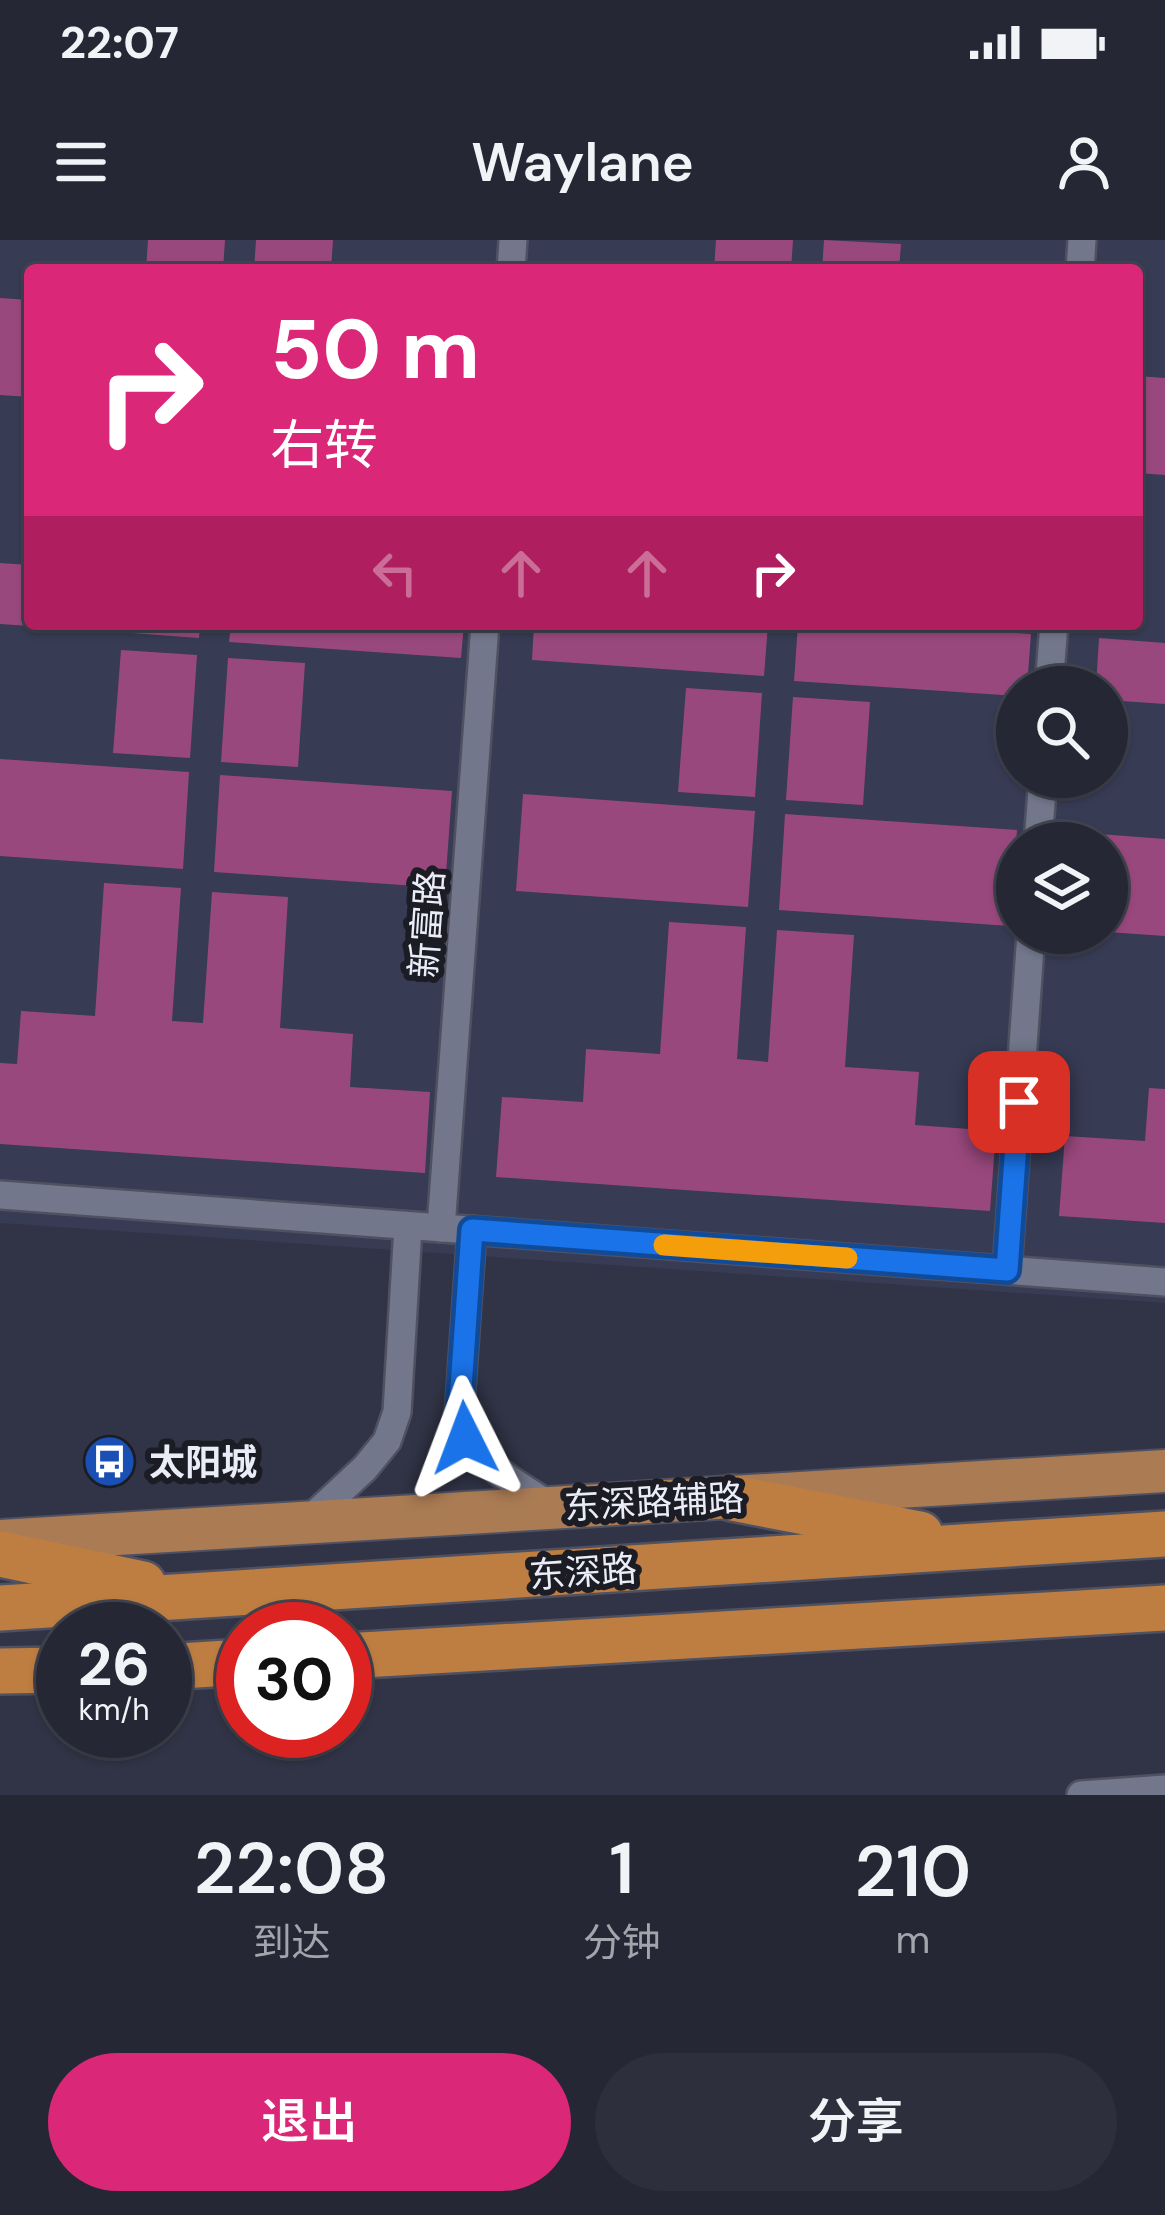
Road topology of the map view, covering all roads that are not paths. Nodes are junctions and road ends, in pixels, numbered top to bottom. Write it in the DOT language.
graph roads {
  1 [pos="485,630"];
  2 [pos="1054,630"];
  3 [pos="1051,666"];
  4 [pos="1030,954"];
  5 [pos="0,1195"];
  6 [pos="408,1226"];
  7 [pos="441,1228"];
  8 [pos="472,1230"];
  9 [pos="1007,1270"];
  10 [pos="1165,1282"];
  11 [pos="1165,1471"];
  12 [pos="732,1498"];
  13 [pos="554,1508"];
  14 [pos="307,1523"];
  15 [pos="1165,1534"];
  16 [pos="0,1541"];
  17 [pos="982,1546"];
  18 [pos="0,1554"];
  19 [pos="204,1597"];
  20 [pos="0,1608"];
  21 [pos="1165,1608"];
  22 [pos="372,1654"];
  23 [pos="36,1670"];
  24 [pos="0,1671"];
  25 [pos="36,1687"];
  26 [pos="0,1694"];
  27 [pos="1165,1789"];
  28 [pos="1081,1795"];
  1 -- 7 [label="street, 新富路"];
  2 -- 3 [label="street"];
  4 -- 9 [label="street"];
  5 -- 6 [label="street"];
  6 -- 7 [label="street"];
  6 -- 14 [label="street"];
  7 -- 8 [label="street"];
  8 -- 9 [label="street"];
  8 -- 13 [label="street"];
  9 -- 10 [label="street"];
  11 -- 12 [label="main road, 东深路辅路"];
  12 -- 13 [label="main road, 东深路辅路"];
  12 -- 17 [label="highway"];
  13 -- 14 [label="main road, 东深路辅路"];
  14 -- 16 [label="main road, 东深路辅路"];
  15 -- 17 [label="highway, 东深路"];
  17 -- 19 [label="highway, 东深路"];
  18 -- 19 [label="highway"];
  19 -- 20 [label="highway, 东深路"];
  21 -- 22 [label="highway, 东深路"];
  23 -- 24 [label="highway"];
  25 -- 26 [label="main road"];
  27 -- 28 [label="street"];
}
